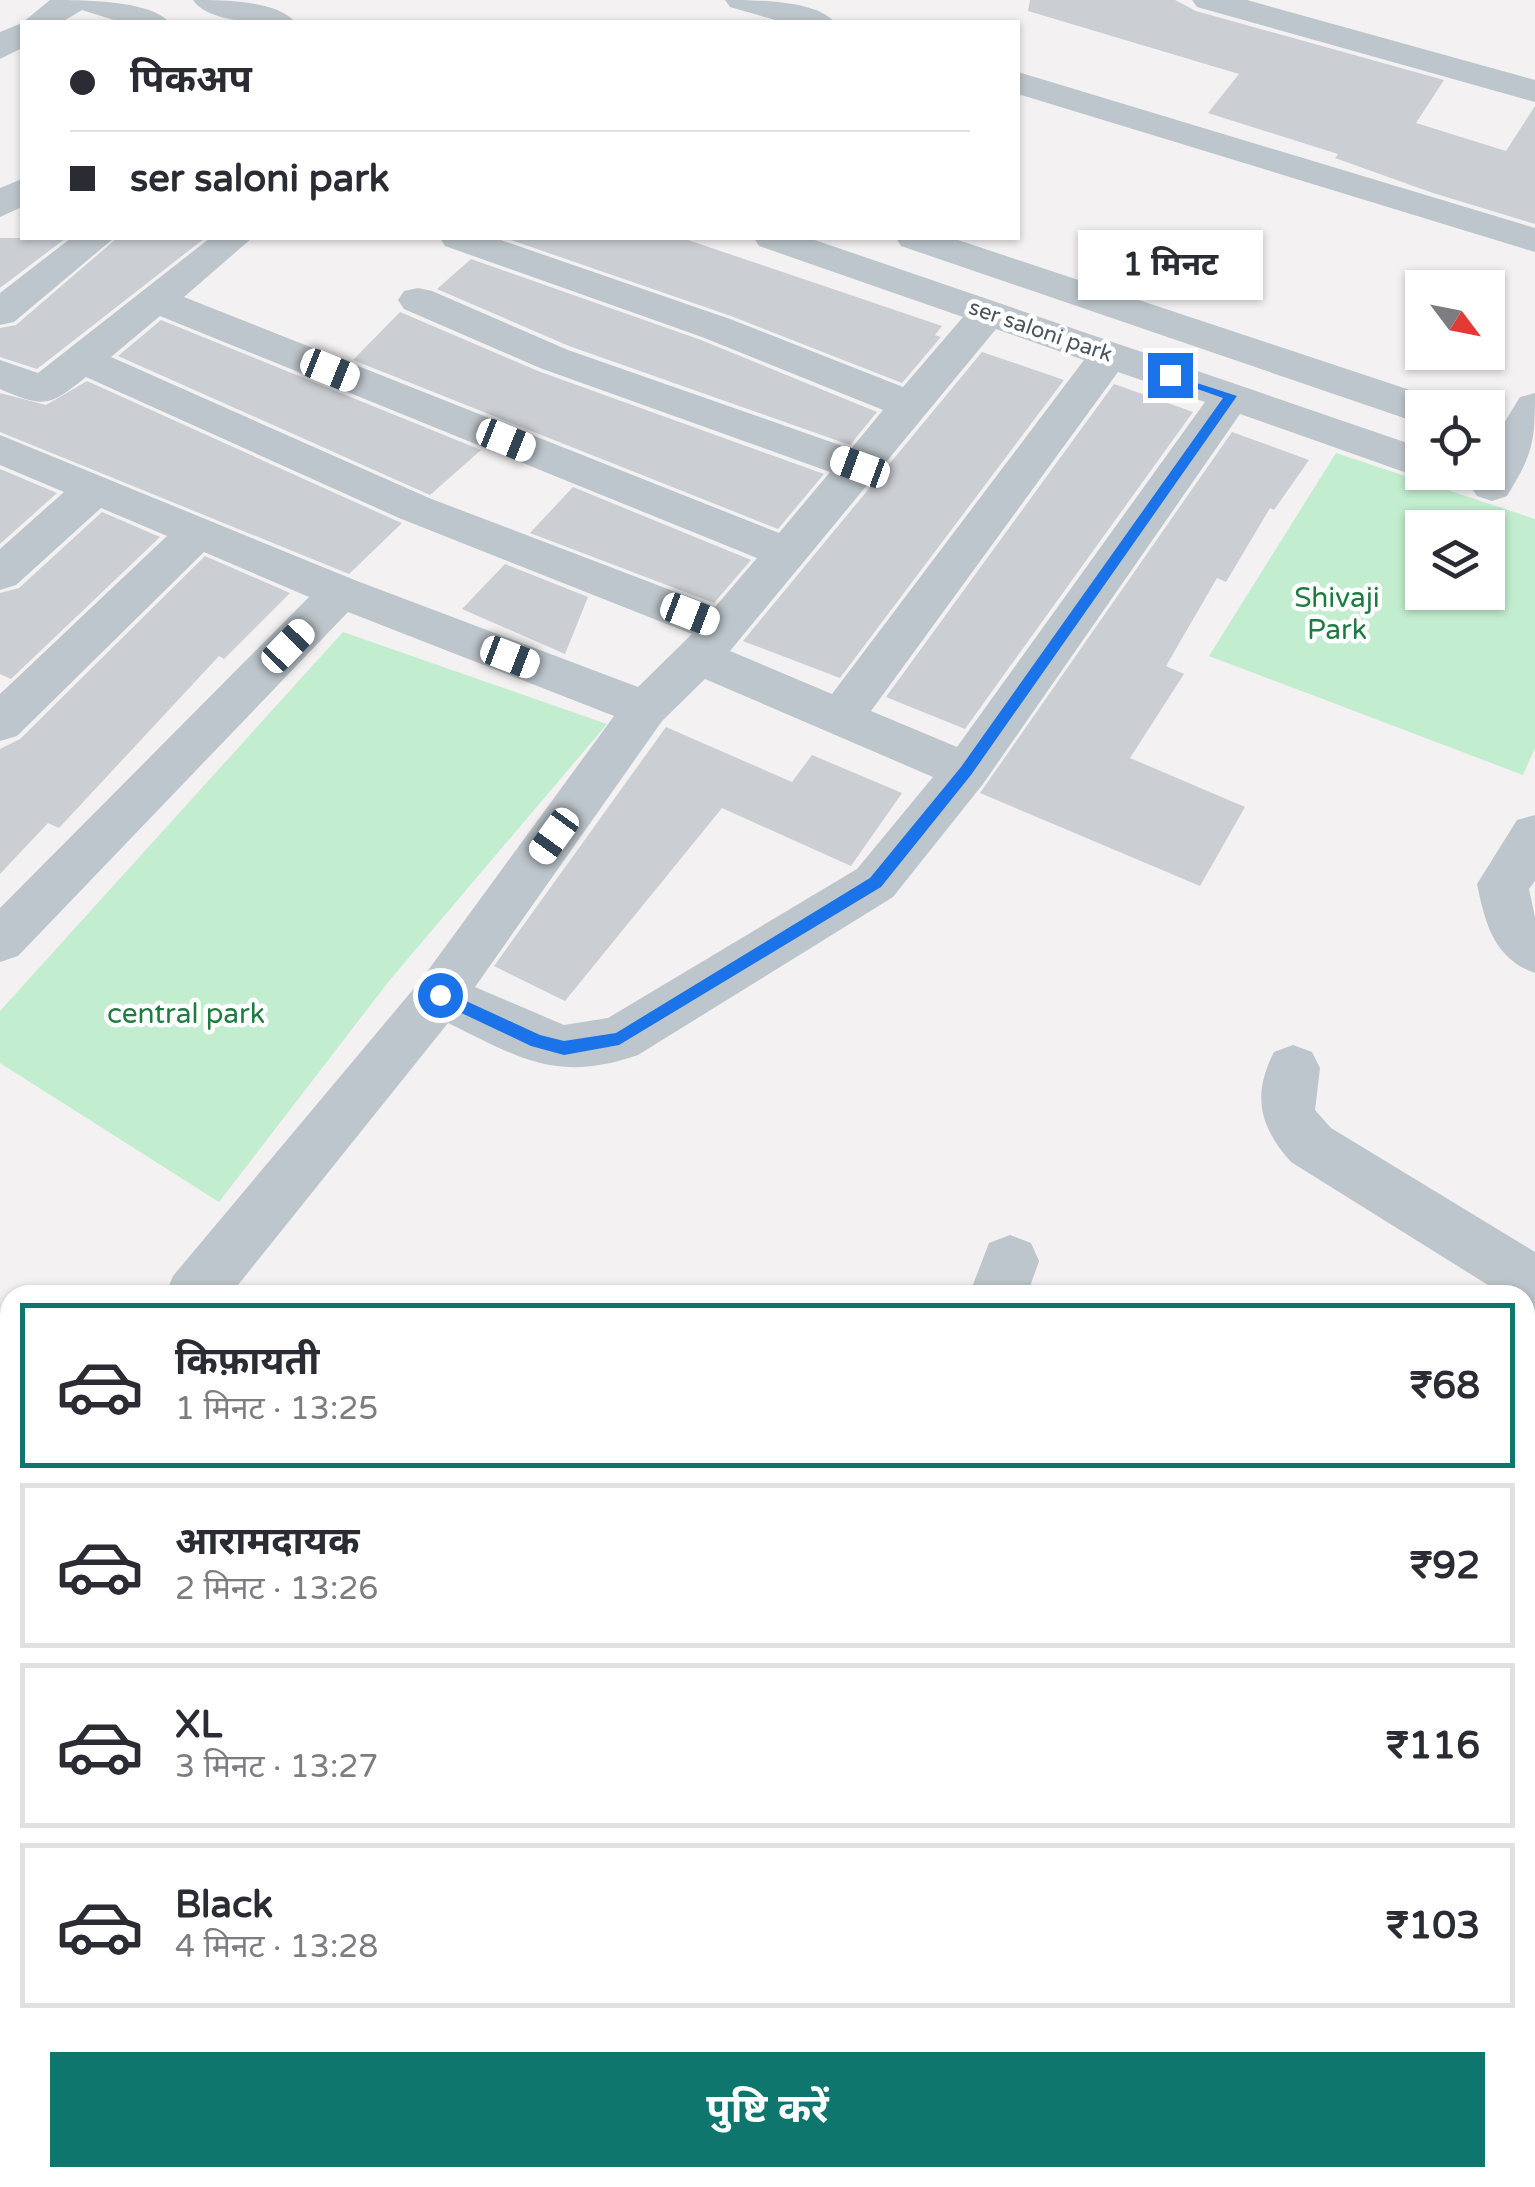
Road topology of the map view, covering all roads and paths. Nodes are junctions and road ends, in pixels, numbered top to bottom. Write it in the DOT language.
graph roads {
  1 [pos="74,0"];
  2 [pos="88,0"];
  3 [pos="210,0"];
  4 [pos="742,0"];
  5 [pos="1209,0"];
  6 [pos="43,20"];
  7 [pos="146,20"];
  8 [pos="272,20"];
  9 [pos="810,20"];
  10 [pos="1020,85"];
  11 [pos="1535,91"];
  12 [pos="92,240"];
  13 [pos="230,240"];
  14 [pos="465,240"];
  15 [pos="779,240"];
  16 [pos="921,240"];
  17 [pos="1535,240"];
  18 [pos="155,300"];
  19 [pos="418,300"];
  20 [pos="989,312"];
  21 [pos="0,313"];
  22 [pos="1110,354"];
  23 [pos="82,359"];
  24 [pos="0,373"];
  25 [pos="42,390"];
  26 [pos="1231,396"];
  27 [pos="1405,403"];
  28 [pos="911,406"];
  29 [pos="0,424"];
  30 [pos="0,449"];
  31 [pos="1405,456"];
  32 [pos="860,467"];
  33 [pos="96,489"];
  34 [pos="1501,490"];
  35 [pos="1535,502"];
  36 [pos="198,532"];
  37 [pos="787,553"];
  38 [pos="0,574"];
  39 [pos="341,592"];
  40 [pos="712,642"];
  41 [pos="646,709"];
  42 [pos="841,717"];
  43 [pos="0,723"];
  44 [pos="966,771"];
  45 [pos="1535,834"];
  46 [pos="0,941"];
  47 [pos="1535,952"];
  48 [pos="440,995"];
  49 [pos="1293,1068"];
  50 [pos="1535,1282"];
  51 [pos="202,1285"];
  1 -- 6 [label="street"];
  2 -- 7 [label="street"];
  3 -- 8 [label="street"];
  4 -- 9 [label="street"];
  5 -- 11 [label="street"];
  10 -- 17 [label="street"];
  12 -- 21 [label="street"];
  13 -- 18 [label="street"];
  14 -- 28 [label="street"];
  15 -- 20 [label="street, ser saloni park"];
  16 -- 27 [label="street"];
  18 -- 23 [label="street"];
  18 -- 37 [label="street"];
  19 -- 32 [label="street"];
  20 -- 22 [label="street, ser saloni park"];
  20 -- 28 [label="street"];
  22 -- 26 [label="street, ser saloni park"];
  22 -- 42 [label="street"];
  23 -- 25 [label="street"];
  23 -- 40 [label="street"];
  24 -- 25 [label="street"];
  25 -- 29 [label="street"];
  26 -- 31 [label="street, ser saloni park"];
  26 -- 44 [label="street"];
  28 -- 32 [label="street"];
  30 -- 33 [label="street"];
  32 -- 37 [label="street"];
  33 -- 36 [label="street"];
  33 -- 38 [label="street"];
  34 -- 35 [label="street"];
  36 -- 39 [label="street"];
  36 -- 43 [label="street"];
  37 -- 40 [label="street"];
  39 -- 41 [label="street"];
  39 -- 46 [label="street"];
  40 -- 41 [label="street"];
  40 -- 42 [label="street"];
  41 -- 48 [label="street"];
  42 -- 44 [label="street"];
  44 -- 48 [label="street"];
  45 -- 47 [label="street"];
  48 -- 51 [label="street"];
  49 -- 50 [label="street"];
}
